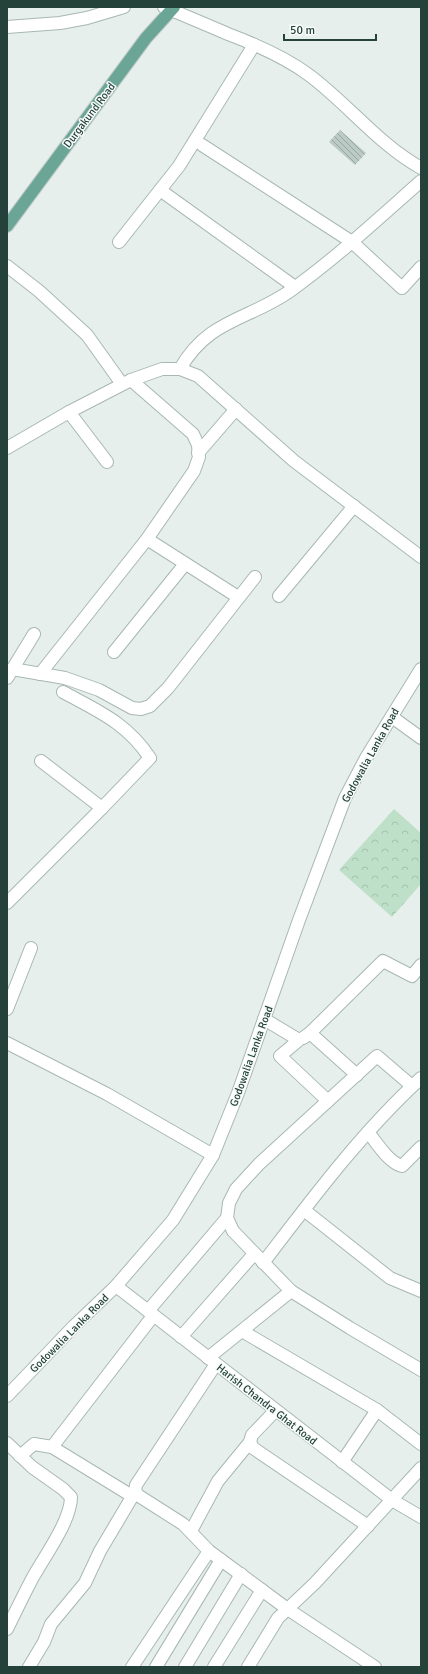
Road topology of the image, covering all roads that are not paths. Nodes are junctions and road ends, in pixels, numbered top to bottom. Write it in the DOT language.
graph roads {
  1 [pos="124,7"];
  2 [pos="170,8"];
  3 [pos="7,27"];
  4 [pos="254,44"];
  5 [pos="202,145"];
  6 [pos="421,168"];
  7 [pos="421,181"];
  8 [pos="160,190"];
  9 [pos="7,226"];
  10 [pos="119,242"];
  11 [pos="352,242"];
  12 [pos="7,266"];
  13 [pos="421,267"];
  14 [pos="295,287"];
  15 [pos="180,369"];
  16 [pos="126,382"];
  17 [pos="236,409"];
  18 [pos="69,412"];
  19 [pos="7,448"];
  20 [pos="198,453"];
  21 [pos="107,462"];
  22 [pos="354,506"];
  23 [pos="147,539"];
  24 [pos="421,557"];
  25 [pos="185,564"];
  26 [pos="255,577"];
  27 [pos="279,596"];
  28 [pos="238,597"];
  29 [pos="34,634"];
  30 [pos="114,652"];
  31 [pos="421,669"];
  32 [pos="10,674"];
  33 [pos="40,674"];
  34 [pos="62,692"];
  35 [pos="392,716"];
  36 [pos="421,738"];
  37 [pos="41,761"];
  38 [pos="102,808"];
  39 [pos="7,903"];
  40 [pos="30,948"];
  41 [pos="421,965"];
  42 [pos="7,1009"];
  43 [pos="264,1019"];
  44 [pos="310,1033"];
  45 [pos="299,1040"];
  46 [pos="7,1042"];
  47 [pos="357,1075"];
  48 [pos="417,1082"];
  49 [pos="328,1101"];
  50 [pos="368,1132"];
  51 [pos="421,1147"];
  52 [pos="213,1155"];
  53 [pos="304,1210"];
  54 [pos="227,1218"];
  55 [pos="254,1254"];
  56 [pos="263,1263"];
  57 [pos="116,1286"];
  58 [pos="291,1291"];
  59 [pos="421,1291"];
  60 [pos="150,1314"];
  61 [pos="242,1331"];
  62 [pos="181,1337"];
  63 [pos="212,1361"];
  64 [pos="421,1370"];
  65 [pos="7,1396"];
  66 [pos="378,1410"];
  67 [pos="275,1411"];
  68 [pos="250,1442"];
  69 [pos="7,1443"];
  70 [pos="421,1444"];
  71 [pos="52,1447"];
  72 [pos="20,1456"];
  73 [pos="342,1462"];
  74 [pos="421,1468"];
  75 [pos="134,1494"];
  76 [pos="392,1500"];
  77 [pos="421,1517"];
  78 [pos="368,1526"];
  79 [pos="191,1531"];
  80 [pos="209,1551"];
  81 [pos="222,1560"];
  82 [pos="241,1574"];
  83 [pos="262,1590"];
  84 [pos="286,1608"];
  85 [pos="7,1629"];
  86 [pos="29,1667"];
  87 [pos="132,1667"];
  88 [pos="156,1667"];
  89 [pos="185,1667"];
  90 [pos="214,1667"];
  91 [pos="248,1667"];
  92 [pos="375,1667"];
  1 -- 3 [label="street"];
  2 -- 4 [label="street"];
  2 -- 9 [label="main road, Durgakund Road"];
  4 -- 6 [label="street"];
  4 -- 8 [label="street"];
  5 -- 11 [label="street"];
  7 -- 11 [label="street"];
  8 -- 10 [label="street"];
  8 -- 14 [label="street"];
  11 -- 13 [label="street"];
  11 -- 14 [label="street"];
  12 -- 16 [label="street"];
  14 -- 15 [label="street"];
  15 -- 16 [label="street"];
  15 -- 17 [label="street"];
  16 -- 18 [label="street"];
  16 -- 20 [label="street"];
  17 -- 20 [label="street"];
  17 -- 22 [label="street"];
  18 -- 19 [label="street"];
  18 -- 21 [label="street"];
  20 -- 23 [label="street"];
  22 -- 24 [label="street"];
  22 -- 27 [label="street"];
  23 -- 25 [label="street"];
  23 -- 33 [label="street"];
  25 -- 28 [label="street"];
  25 -- 30 [label="street"];
  26 -- 28 [label="street"];
  28 -- 33 [label="street"];
  29 -- 32 [label="street"];
  31 -- 35 [label="street, Godowalia Lanka Road"];
  32 -- 33 [label="street"];
  34 -- 38 [label="street"];
  35 -- 36 [label="street"];
  35 -- 43 [label="street, Godowalia Lanka Road"];
  37 -- 38 [label="street"];
  38 -- 39 [label="street"];
  40 -- 42 [label="street"];
  41 -- 44 [label="street"];
  43 -- 45 [label="street"];
  43 -- 52 [label="street, Godowalia Lanka Road"];
  44 -- 45 [label="street"];
  44 -- 47 [label="street"];
  45 -- 49 [label="street"];
  46 -- 52 [label="street"];
  47 -- 48 [label="street"];
  47 -- 49 [label="street"];
  48 -- 50 [label="street"];
  49 -- 54 [label="street"];
  50 -- 51 [label="street"];
  50 -- 53 [label="street"];
  52 -- 57 [label="street, Godowalia Lanka Road"];
  53 -- 56 [label="street"];
  53 -- 59 [label="street"];
  54 -- 55 [label="street"];
  54 -- 60 [label="street"];
  55 -- 56 [label="street"];
  55 -- 62 [label="street"];
  56 -- 58 [label="street"];
  57 -- 60 [label="street, Harish Chandra Ghat Road"];
  57 -- 65 [label="street, Godowalia Lanka Road"];
  58 -- 61 [label="street"];
  58 -- 64 [label="street"];
  60 -- 62 [label="street, Harish Chandra Ghat Road"];
  60 -- 71 [label="street"];
  61 -- 63 [label="street"];
  61 -- 66 [label="street"];
  62 -- 63 [label="street, Harish Chandra Ghat Road"];
  63 -- 67 [label="street, Harish Chandra Ghat Road"];
  63 -- 75 [label="street"];
  66 -- 70 [label="street"];
  66 -- 73 [label="street"];
  67 -- 68 [label="street"];
  67 -- 73 [label="street, Harish Chandra Ghat Road"];
  68 -- 78 [label="street"];
  68 -- 79 [label="street"];
  69 -- 72 [label="street"];
  71 -- 72 [label="street"];
  71 -- 75 [label="street"];
  72 -- 85 [label="street"];
  73 -- 76 [label="street, Harish Chandra Ghat Road"];
  74 -- 76 [label="street"];
  75 -- 79 [label="street"];
  75 -- 86 [label="street"];
  76 -- 77 [label="street, Harish Chandra Ghat Road"];
  76 -- 78 [label="street"];
  78 -- 84 [label="street"];
  79 -- 80 [label="street"];
  80 -- 81 [label="street"];
  80 -- 87 [label="street"];
  81 -- 82 [label="street"];
  81 -- 88 [label="street"];
  82 -- 83 [label="street"];
  82 -- 89 [label="street"];
  83 -- 84 [label="street"];
  83 -- 90 [label="street"];
  84 -- 91 [label="street"];
  84 -- 92 [label="street"];
}
